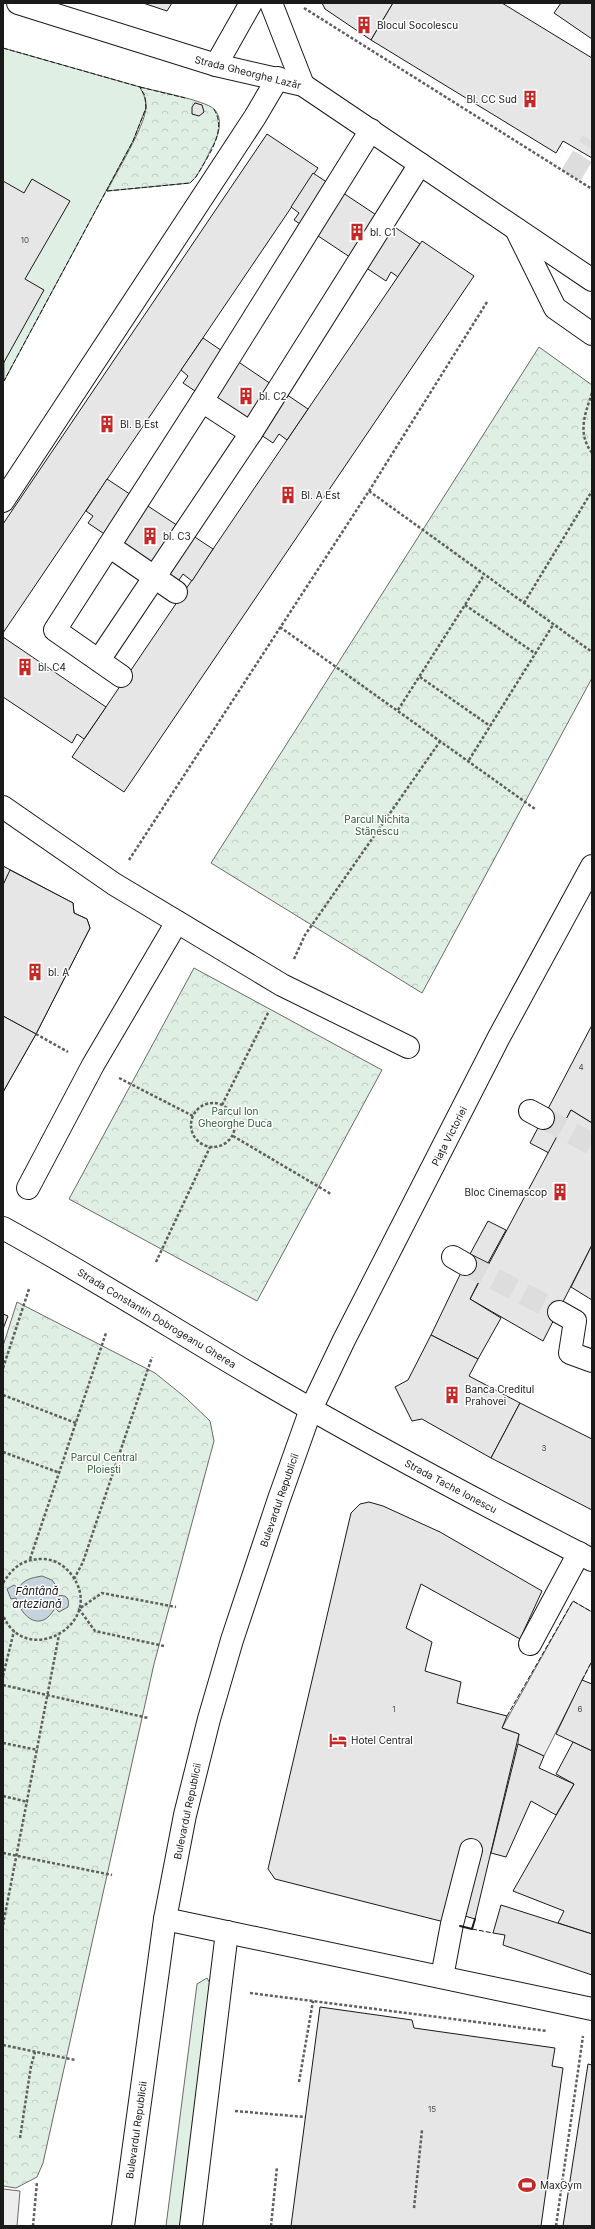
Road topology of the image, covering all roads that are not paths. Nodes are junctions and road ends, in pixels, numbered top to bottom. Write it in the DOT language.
graph roads {
  1 [pos="18,3"];
  2 [pos="251,3"];
  3 [pos="271,3"];
  4 [pos="216,65"];
  5 [pos="278,78"];
  6 [pos="303,84"];
  7 [pos="370,130"];
  8 [pos="420,164"];
  9 [pos="515,228"];
  10 [pos="592,280"];
  11 [pos="592,334"];
  12 [pos="202,401"];
  13 [pos="251,433"];
  14 [pos="3,501"];
  15 [pos="109,546"];
  16 [pos="155,577"];
  17 [pos="176,592"];
  18 [pos="98,660"];
  19 [pos="121,676"];
  20 [pos="3,807"];
  21 [pos="592,866"];
  22 [pos="177,922"];
  23 [pos="408,1047"];
  24 [pos="28,1188"];
  25 [pos="3,1228"];
  26 [pos="559,1312"];
  27 [pos="592,1361"];
  28 [pos="312,1409"];
  29 [pos="585,1556"];
  30 [pos="530,1644"];
  31 [pos="471,1850"];
  32 [pos="165,1920"];
  33 [pos="227,1932"];
  34 [pos="442,1977"];
  35 [pos="592,2009"];
  36 [pos="123,2226"];
  37 [pos="191,2226"];
  1 -- 4 [label="main road, Strada Gheorghe Lazăr"];
  2 -- 4 [label="main road"];
  3 -- 6 [label="main road"];
  4 -- 5 [label="main road, Strada Gheorghe Lazăr"];
  5 -- 6 [label="main road, Strada Gheorghe Lazăr"];
  5 -- 14 [label="main road"];
  6 -- 7 [label="main road, Strada Gheorghe Lazăr"];
  7 -- 8 [label="main road, Strada Gheorghe Lazăr"];
  7 -- 12 [label="main road"];
  8 -- 9 [label="main road, Strada Gheorghe Lazăr"];
  8 -- 13 [label="main road"];
  9 -- 10 [label="main road, Strada Gheorghe Lazăr"];
  9 -- 11 [label="main road, Strada Gheorghe Lazăr"];
  12 -- 13 [label="main road"];
  12 -- 15 [label="main road"];
  13 -- 16 [label="main road"];
  15 -- 16 [label="main road"];
  15 -- 18 [label="main road"];
  16 -- 17 [label="main road"];
  16 -- 18 [label="main road"];
  18 -- 19 [label="main road"];
  20 -- 22 [label="main road"];
  21 -- 28 [label="main road, Piața Victoriei"];
  22 -- 23 [label="main road"];
  22 -- 24 [label="main road"];
  25 -- 28 [label="main road, Strada Constantin Dobrogeanu Gherea"];
  26 -- 27 [label="main road"];
  28 -- 29 [label="main road, Strada Tache Ionescu"];
  28 -- 32 [label="main road, Bulevardul Republicii"];
  29 -- 30 [label="main road"];
  31 -- 34 [label="main road"];
  32 -- 33 [label="main road"];
  32 -- 36 [label="main road, Bulevardul Republicii"];
  33 -- 34 [label="main road"];
  33 -- 37 [label="main road"];
  34 -- 35 [label="main road"];
}
